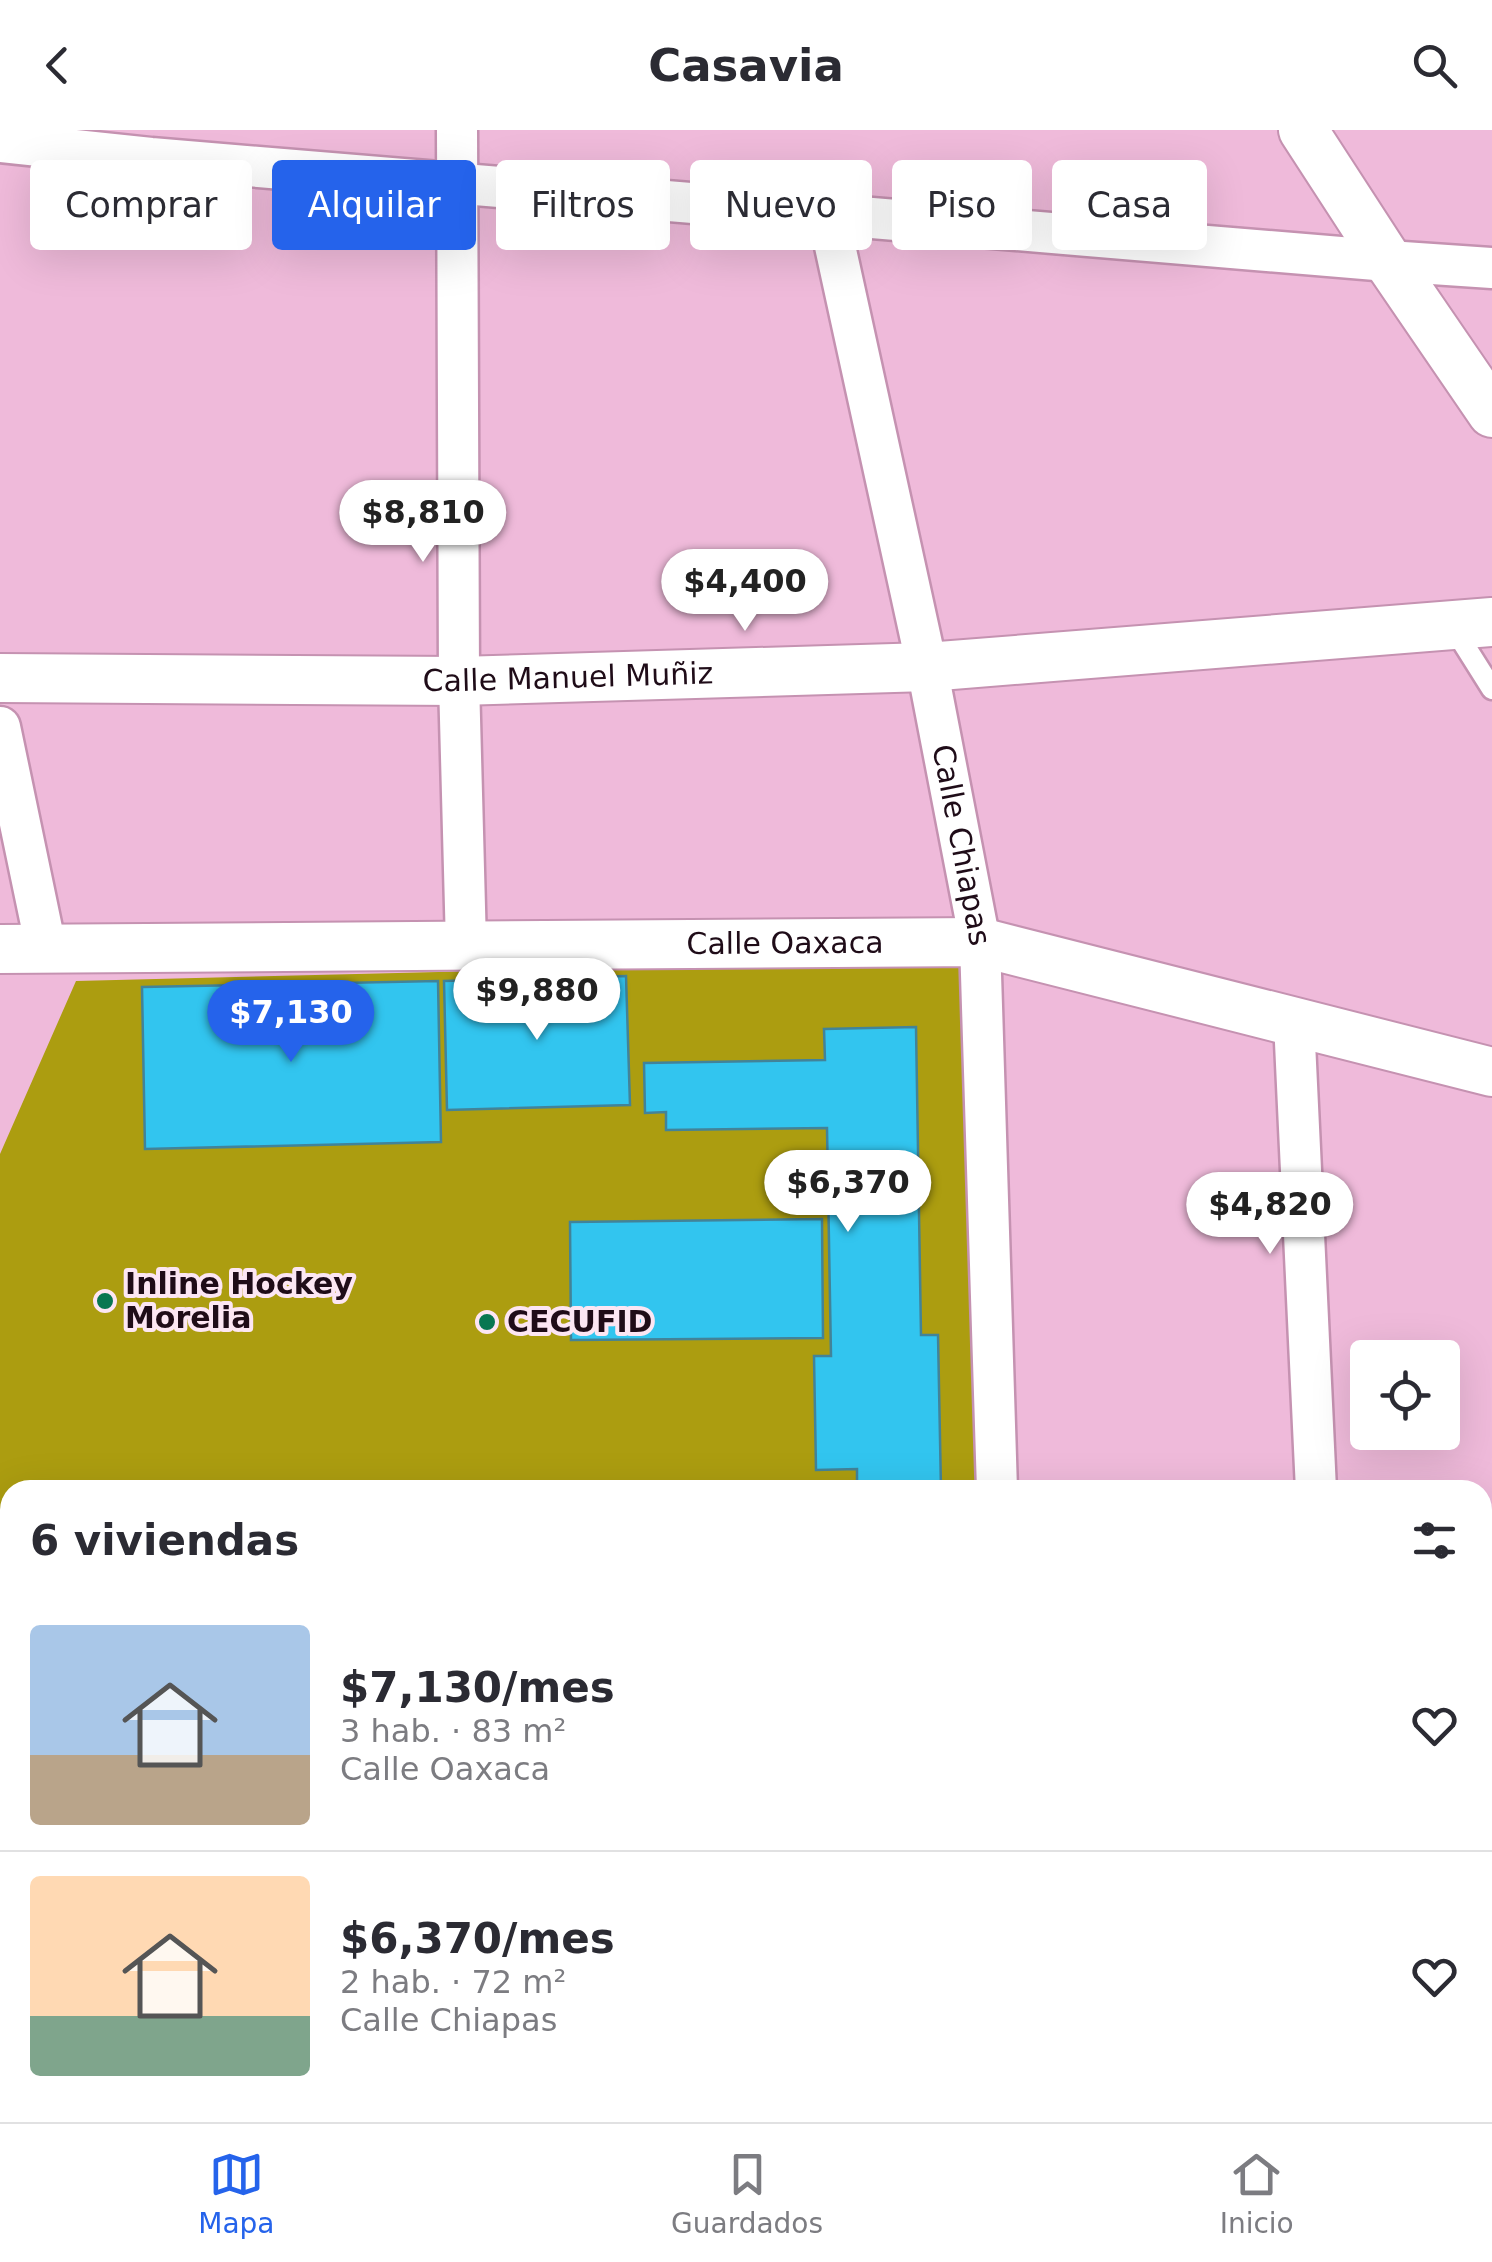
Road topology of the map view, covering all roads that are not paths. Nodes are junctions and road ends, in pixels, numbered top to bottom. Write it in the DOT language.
graph roads {
  1 [pos="457,130"];
  2 [pos="1302,130"];
  3 [pos="0,142"];
  4 [pos="151,144"];
  5 [pos="274,160"];
  6 [pos="458,160"];
  7 [pos="476,185"];
  8 [pos="690,203"];
  9 [pos="872,218"];
  10 [pos="458,250"];
  11 [pos="836,250"];
  12 [pos="1388,261"];
  13 [pos="1492,268"];
  14 [pos="1492,413"];
  15 [pos="1472,624"];
  16 [pos="926,666"];
  17 [pos="0,678"];
  18 [pos="459,682"];
  19 [pos="1492,688"];
  20 [pos="0,726"];
  21 [pos="980,942"];
  22 [pos="466,946"];
  23 [pos="23,948"];
  24 [pos="1294,1021"];
  25 [pos="1492,1072"];
  26 [pos="997,1480"];
  27 [pos="1316,1480"];
  1 -- 6 [label="street"];
  2 -- 12 [label="street"];
  3 -- 4 [label="street"];
  4 -- 5 [label="street"];
  7 -- 8 [label="street"];
  9 -- 12 [label="street"];
  10 -- 18 [label="street"];
  11 -- 16 [label="street, Calle Chiapas"];
  12 -- 13 [label="street"];
  12 -- 14 [label="street"];
  15 -- 16 [label="street, Calle Manuel Muñiz"];
  15 -- 19 [label="lane"];
  16 -- 18 [label="street, Calle Manuel Muñiz"];
  16 -- 21 [label="street, Calle Chiapas"];
  17 -- 18 [label="street, Calle Manuel Muñiz"];
  18 -- 22 [label="street"];
  20 -- 23 [label="street"];
  21 -- 22 [label="street, Calle Oaxaca"];
  21 -- 24 [label="street, Calle Oaxaca"];
  21 -- 26 [label="street, Calle Chiapas"];
  22 -- 23 [label="street, Calle Oaxaca"];
  24 -- 25 [label="street, Calle Oaxaca"];
  24 -- 27 [label="street"];
}
